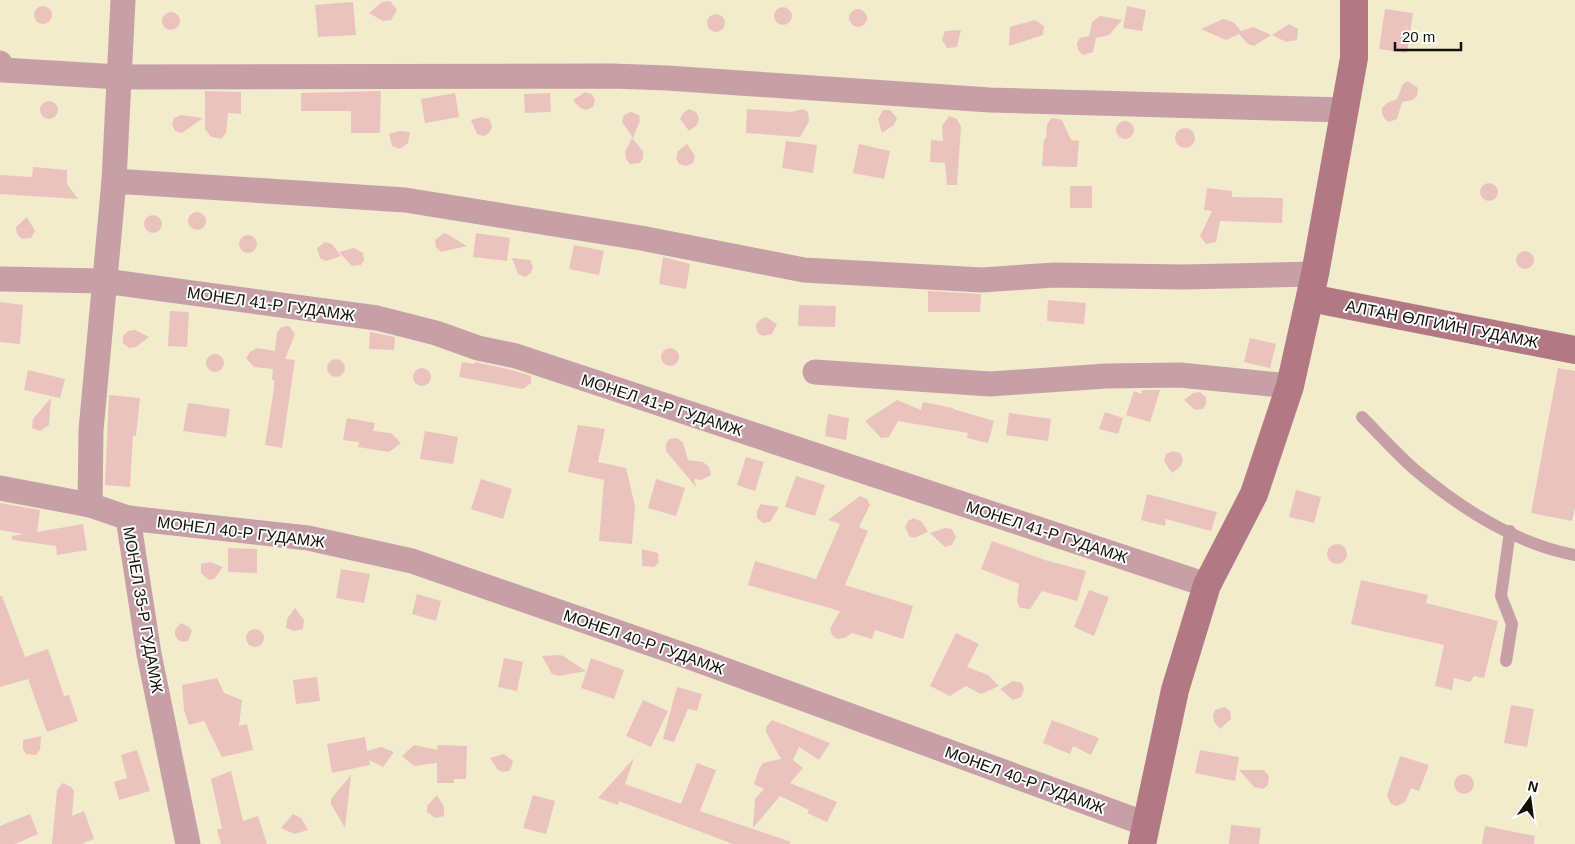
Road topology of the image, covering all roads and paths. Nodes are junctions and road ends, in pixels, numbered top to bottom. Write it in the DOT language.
graph roads {
  1 [pos="123,0"];
  2 [pos="1354,0"];
  3 [pos="0,62"];
  4 [pos="119,77"];
  5 [pos="1345,110"];
  6 [pos="114,180"];
  7 [pos="0,279"];
  8 [pos="104,281"];
  9 [pos="1312,286"];
  10 [pos="1575,350"];
  11 [pos="815,372"];
  12 [pos="1290,386"];
  13 [pos="1362,417"];
  14 [pos="0,488"];
  15 [pos="90,505"];
  16 [pos="128,518"];
  17 [pos="1510,531"];
  18 [pos="1575,555"];
  19 [pos="1207,585"];
  20 [pos="1506,661"];
  21 [pos="1144,834"];
  22 [pos="188,844"];
  1 -- 4 [label="street"];
  2 -- 5 [label="main road"];
  3 -- 4 [label="street"];
  4 -- 5 [label="street"];
  4 -- 6 [label="street"];
  5 -- 9 [label="main road"];
  6 -- 8 [label="street"];
  6 -- 9 [label="street"];
  7 -- 8 [label="street, МОНЕЛ 41-Р ГУДАМЖ"];
  8 -- 15 [label="street"];
  8 -- 19 [label="street, МОНЕЛ 41-Р ГУДАМЖ"];
  9 -- 10 [label="main road, АЛТАН ӨЛГИЙН ГУДАМЖ"];
  9 -- 12 [label="main road"];
  11 -- 12 [label="street"];
  12 -- 19 [label="main road"];
  13 -- 17 [label="lane"];
  14 -- 15 [label="street, МОНЕЛ 35-Р ГУДАМЖ"];
  15 -- 16 [label="street, МОНЕЛ 35-Р ГУДАМЖ"];
  16 -- 21 [label="street, МОНЕЛ 40-Р ГУДАМЖ"];
  16 -- 22 [label="street, МОНЕЛ 35-Р ГУДАМЖ"];
  17 -- 18 [label="lane"];
  17 -- 20 [label="lane"];
  19 -- 21 [label="main road"];
}
